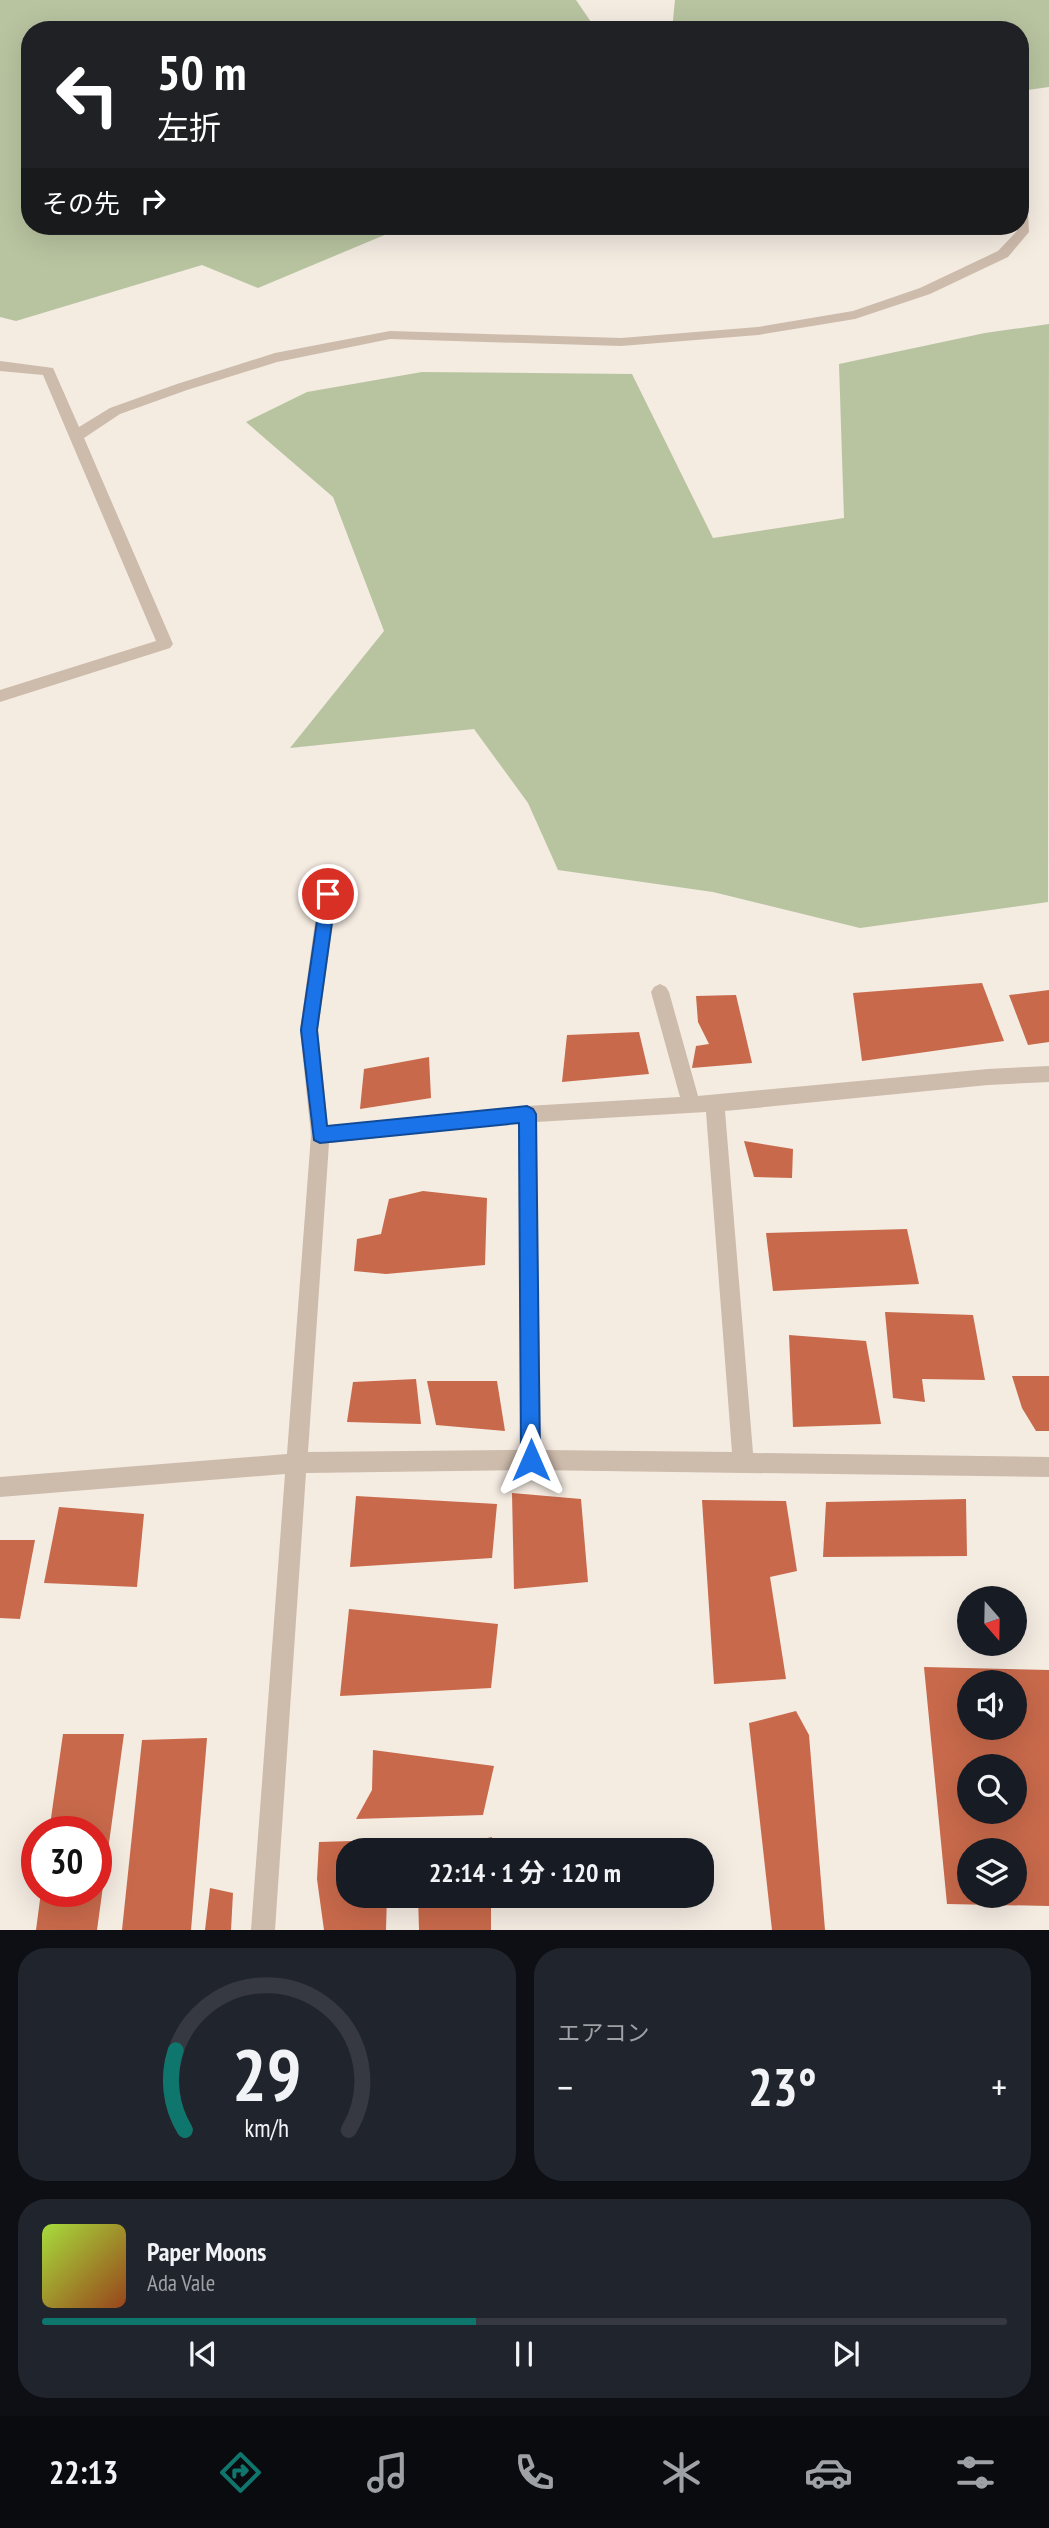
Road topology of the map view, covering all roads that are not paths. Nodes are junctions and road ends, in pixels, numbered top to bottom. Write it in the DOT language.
graph roads {
  1 [pos="1020,235"];
  2 [pos="0,366"];
  3 [pos="76,436"];
  4 [pos="0,696"];
  5 [pos="328,894"];
  6 [pos="660,992"];
  7 [pos="1049,1074"];
  8 [pos="715,1103"];
  9 [pos="691,1105"];
  10 [pos="527,1114"];
  11 [pos="320,1135"];
  12 [pos="531,1460"];
  13 [pos="298,1463"];
  14 [pos="743,1463"];
  15 [pos="1049,1468"];
  16 [pos="0,1487"];
  17 [pos="263,1930"];
  1 -- 3 [label="street"];
  2 -- 3 [label="street"];
  3 -- 4 [label="street"];
  5 -- 11 [label="street"];
  6 -- 9 [label="street"];
  7 -- 8 [label="street"];
  8 -- 9 [label="street"];
  8 -- 14 [label="street"];
  9 -- 10 [label="street"];
  10 -- 11 [label="street"];
  10 -- 12 [label="street"];
  11 -- 13 [label="street"];
  12 -- 13 [label="street"];
  12 -- 14 [label="street"];
  13 -- 16 [label="street"];
  13 -- 17 [label="street"];
  14 -- 15 [label="street"];
}
